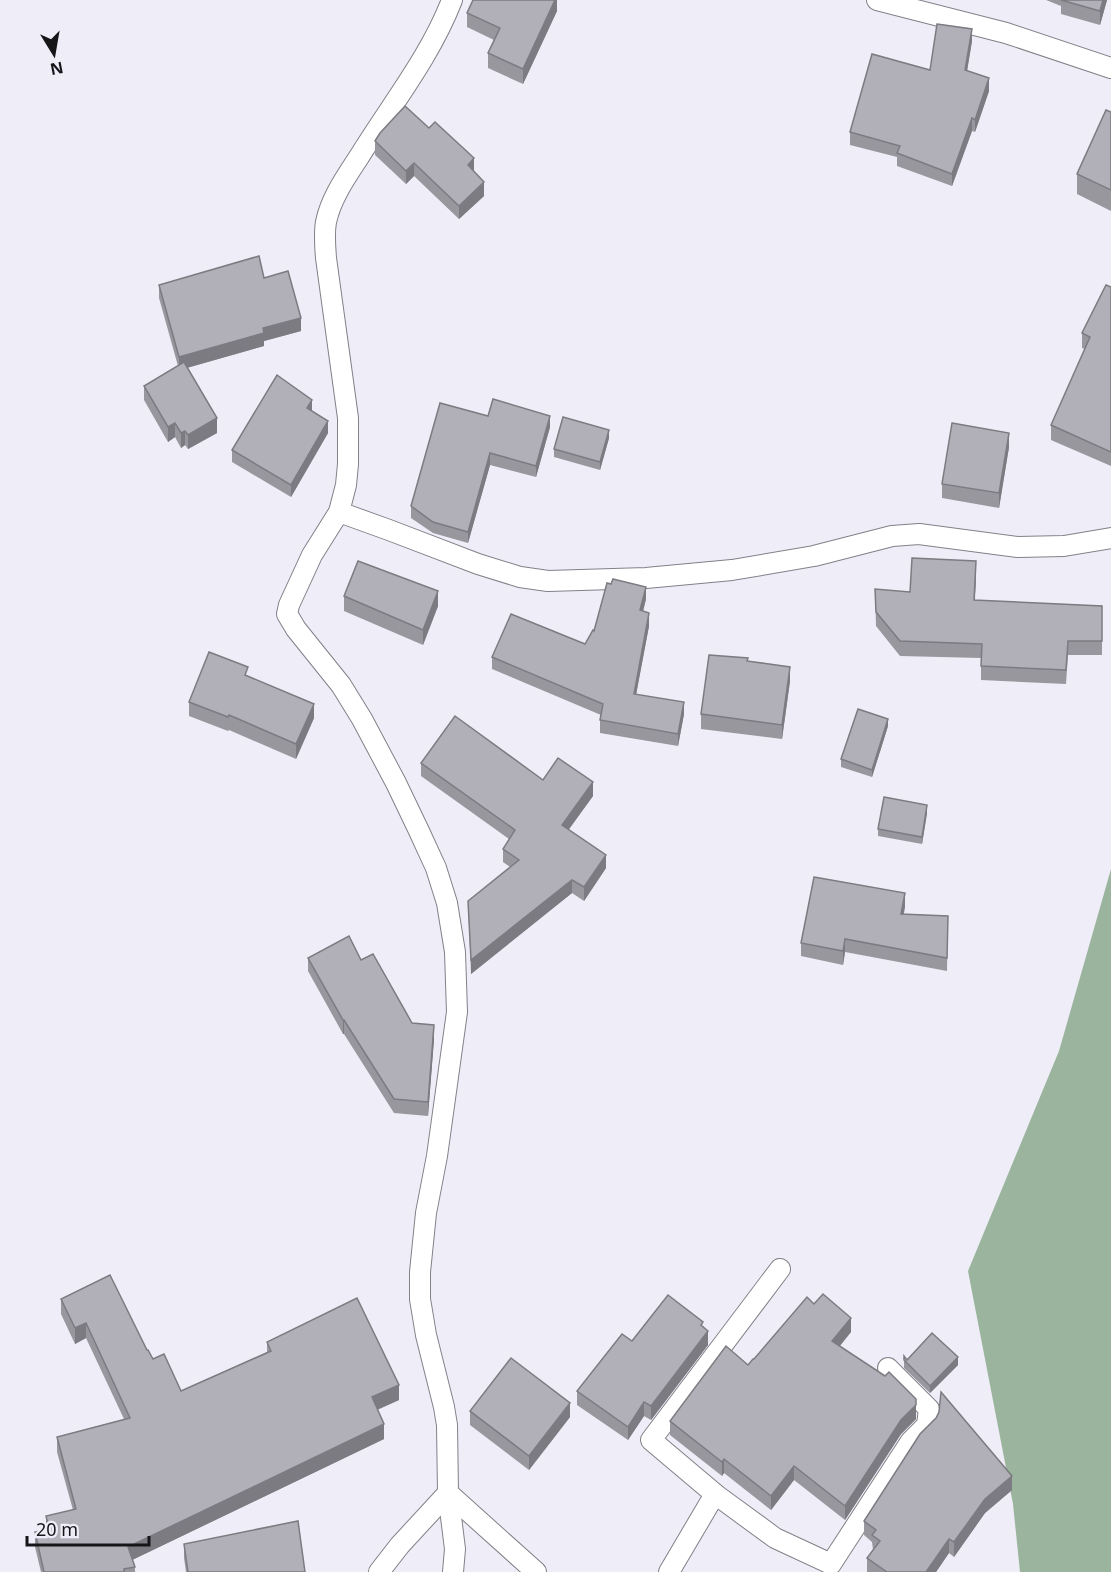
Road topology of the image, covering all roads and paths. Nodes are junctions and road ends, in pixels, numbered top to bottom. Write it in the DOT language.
graph roads {
  1 [pos="452,0"];
  2 [pos="877,0"];
  3 [pos="1111,68"];
  4 [pos="339,512"];
  5 [pos="1111,538"];
  6 [pos="780,1269"];
  7 [pos="888,1368"];
  8 [pos="448,1493"];
  9 [pos="715,1494"];
  10 [pos="379,1572"];
  11 [pos="453,1572"];
  12 [pos="536,1572"];
  13 [pos="669,1572"];
  1 -- 4 [label="lane"];
  2 -- 3 [label="lane"];
  4 -- 5 [label="lane"];
  4 -- 8 [label="lane"];
  6 -- 9 [label="lane"];
  7 -- 9 [label="lane"];
  8 -- 10 [label="lane"];
  8 -- 11 [label="lane"];
  8 -- 12 [label="lane"];
  9 -- 13 [label="lane"];
}
